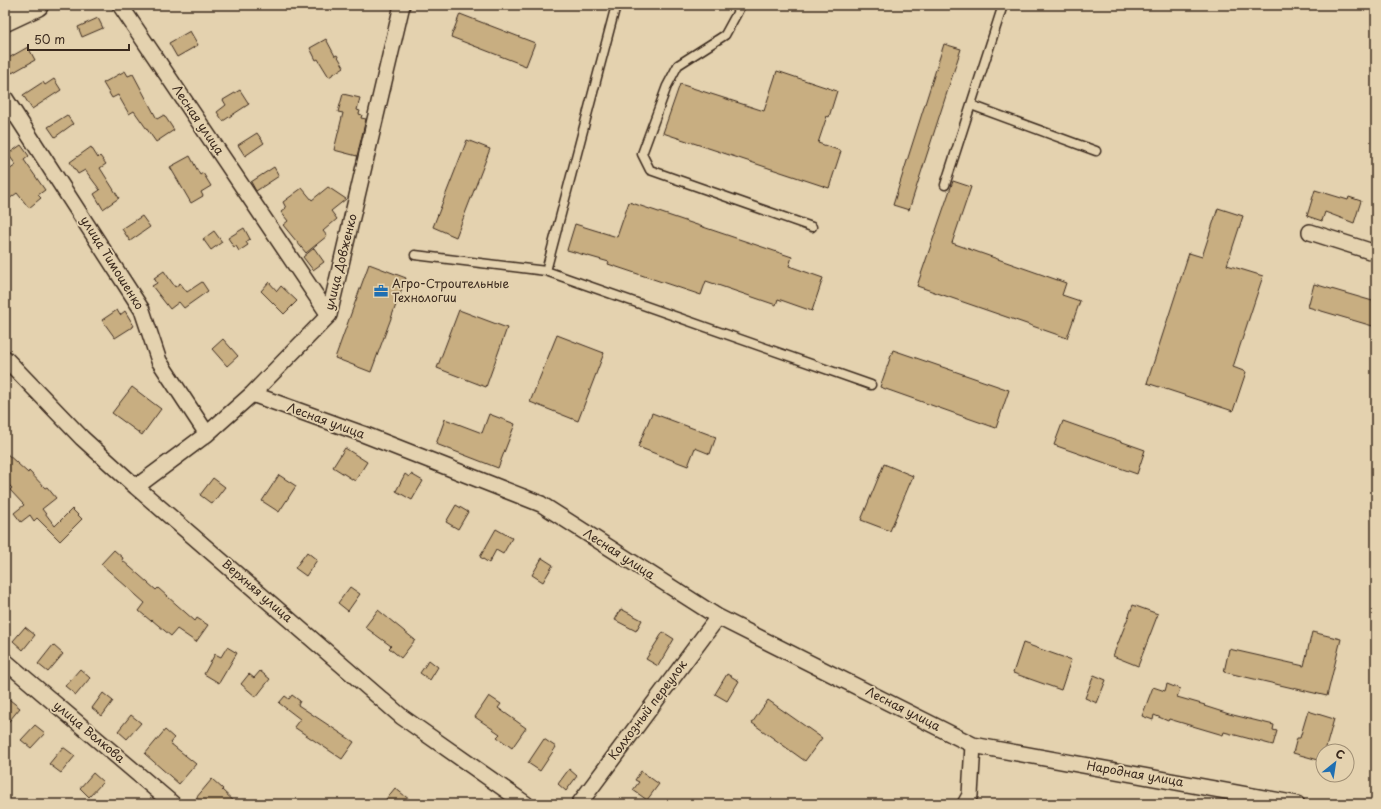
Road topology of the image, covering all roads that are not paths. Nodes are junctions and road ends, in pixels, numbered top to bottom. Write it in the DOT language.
graph roads {
  1 [pos="37,5"];
  2 [pos="120,5"];
  3 [pos="402,5"];
  4 [pos="616,5"];
  5 [pos="740,5"];
  6 [pos="1003,5"];
  7 [pos="5,20"];
  8 [pos="5,98"];
  9 [pos="971,105"];
  10 [pos="1096,151"];
  11 [pos="945,185"];
  12 [pos="812,227"];
  13 [pos="1310,232"];
  14 [pos="1376,253"];
  15 [pos="415,255"];
  16 [pos="546,271"];
  17 [pos="329,315"];
  18 [pos="5,358"];
  19 [pos="871,385"];
  20 [pos="252,394"];
  21 [pos="207,434"];
  22 [pos="136,487"];
  23 [pos="718,617"];
  24 [pos="5,661"];
  25 [pos="973,745"];
  26 [pos="972,801"];
  27 [pos="173,804"];
  28 [pos="526,804"];
  29 [pos="579,804"];
  30 [pos="1297,804"];
  1 -- 7 [label="street"];
  2 -- 17 [label="street, Лесная улица"];
  3 -- 17 [label="street, улица Довженко"];
  4 -- 16 [label="lane"];
  5 -- 12 [label="lane"];
  6 -- 9 [label="lane"];
  8 -- 21 [label="street, улица Тимошенко"];
  9 -- 10 [label="lane"];
  9 -- 11 [label="lane"];
  13 -- 14 [label="street"];
  15 -- 16 [label="lane"];
  16 -- 19 [label="lane"];
  17 -- 20 [label="street, улица Довженко"];
  18 -- 22 [label="street, Верхняя улица"];
  20 -- 21 [label="street, улица Довженко"];
  20 -- 23 [label="street, Лесная улица"];
  21 -- 22 [label="street, улица Довженко"];
  22 -- 28 [label="street, Верхняя улица"];
  23 -- 25 [label="street, Лесная улица"];
  23 -- 29 [label="street, Колхозный переулок"];
  24 -- 27 [label="street, улица Волкова"];
  25 -- 26 [label="street"];
  25 -- 30 [label="street, Народная улица"];
}
